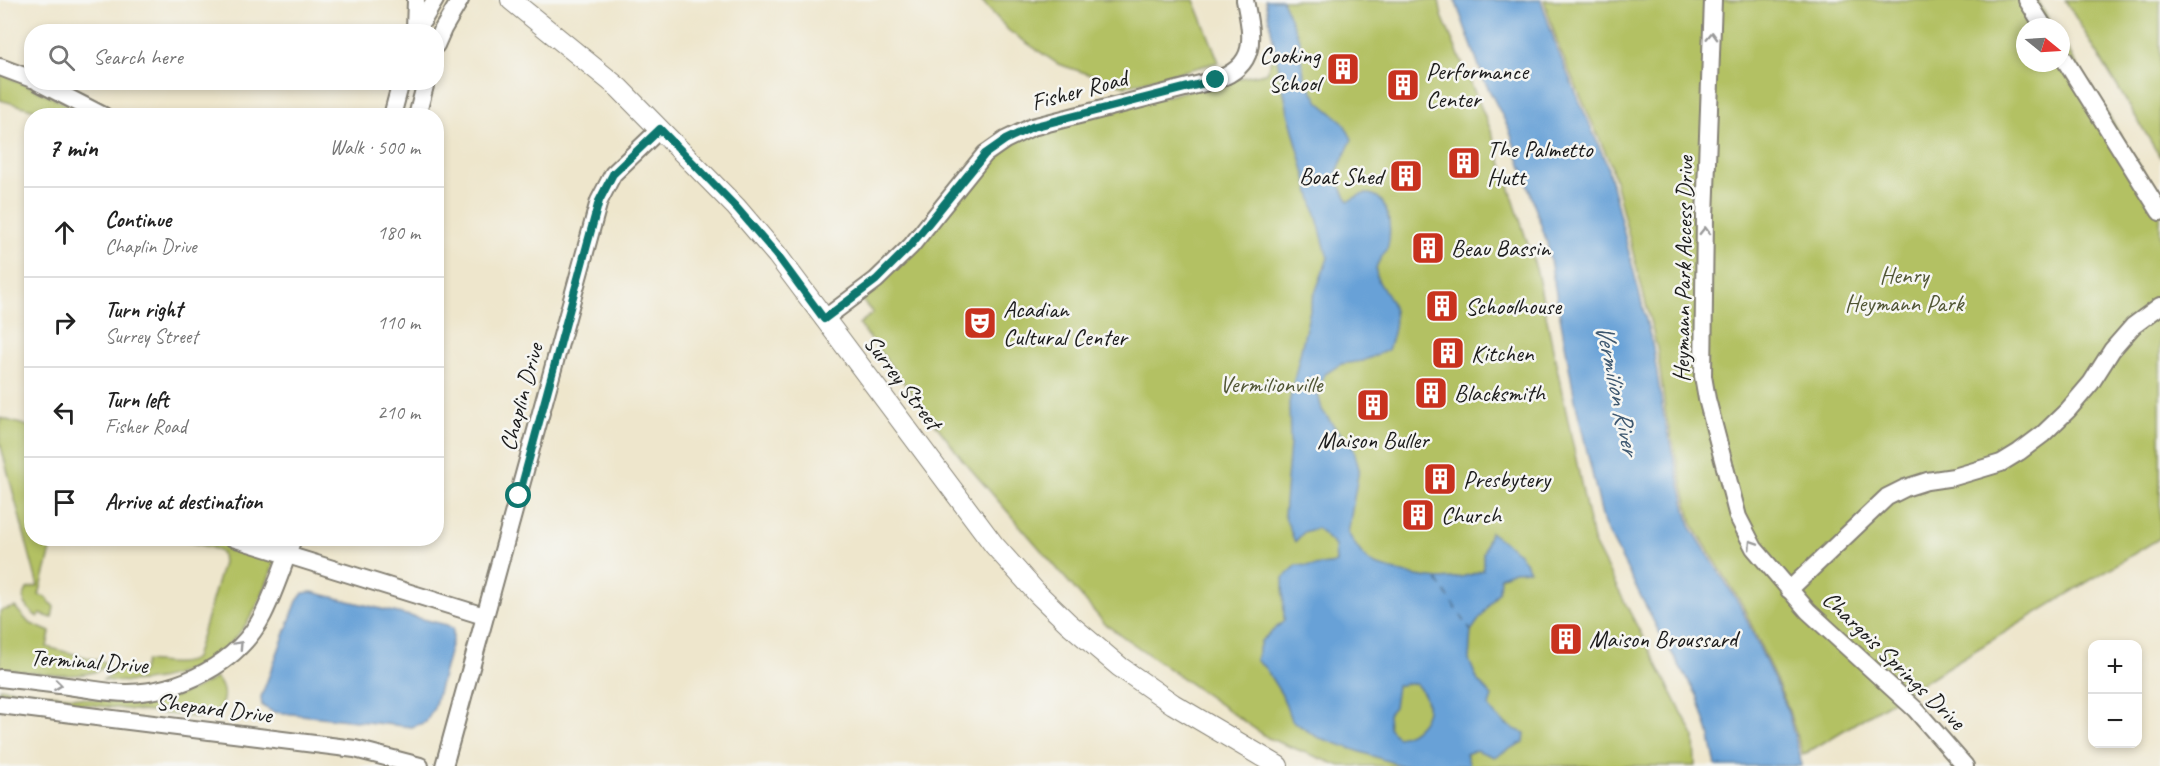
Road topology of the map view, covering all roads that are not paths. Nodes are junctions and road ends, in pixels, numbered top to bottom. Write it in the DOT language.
graph roads {
  1 [pos="416,0"];
  2 [pos="435,0"];
  3 [pos="460,0"];
  4 [pos="511,0"];
  5 [pos="1245,0"];
  6 [pos="1713,0"];
  7 [pos="2028,0"];
  8 [pos="2039,18"];
  9 [pos="415,24"];
  10 [pos="420,24"];
  11 [pos="444,27"];
  12 [pos="0,67"];
  13 [pos="2070,68"];
  14 [pos="24,76"];
  15 [pos="54,90"];
  16 [pos="399,90"];
  17 [pos="424,90"];
  18 [pos="88,108"];
  19 [pos="394,108"];
  20 [pos="419,108"];
  21 [pos="660,129"];
  22 [pos="2160,212"];
  23 [pos="2160,306"];
  24 [pos="824,319"];
  25 [pos="257,546"];
  26 [pos="290,546"];
  27 [pos="287,556"];
  28 [pos="1789,590"];
  29 [pos="484,616"];
  30 [pos="0,678"];
  31 [pos="0,705"];
  32 [pos="420,766"];
  33 [pos="444,766"];
  34 [pos="1278,766"];
  35 [pos="1965,766"];
  1 -- 9 [label="street"];
  2 -- 10 [label="street"];
  3 -- 11 [label="street"];
  4 -- 21 [label="street, Surrey Street"];
  5 -- 24 [label="street, Fisher Road"];
  28 -- 6 [label="street, Heymann Park Access Drive, one-way"];
  7 -- 8 [label="street"];
  12 -- 14 [label="street"];
  13 -- 22 [label="street"];
  15 -- 18 [label="street"];
  16 -- 19 [label="street"];
  17 -- 20 [label="street"];
  21 -- 24 [label="street, Surrey Street"];
  21 -- 29 [label="street, Chaplin Drive"];
  23 -- 28 [label="street"];
  24 -- 34 [label="street, Surrey Street"];
  25 -- 27 [label="street"];
  26 -- 27 [label="street, Terminal Drive"];
  27 -- 29 [label="street"];
  30 -- 27 [label="street, Terminal Drive, one-way"];
  28 -- 35 [label="street, Chargois Springs Drive"];
  29 -- 33 [label="street, Chaplin Drive"];
  31 -- 32 [label="street, Shepard Drive"];
}
